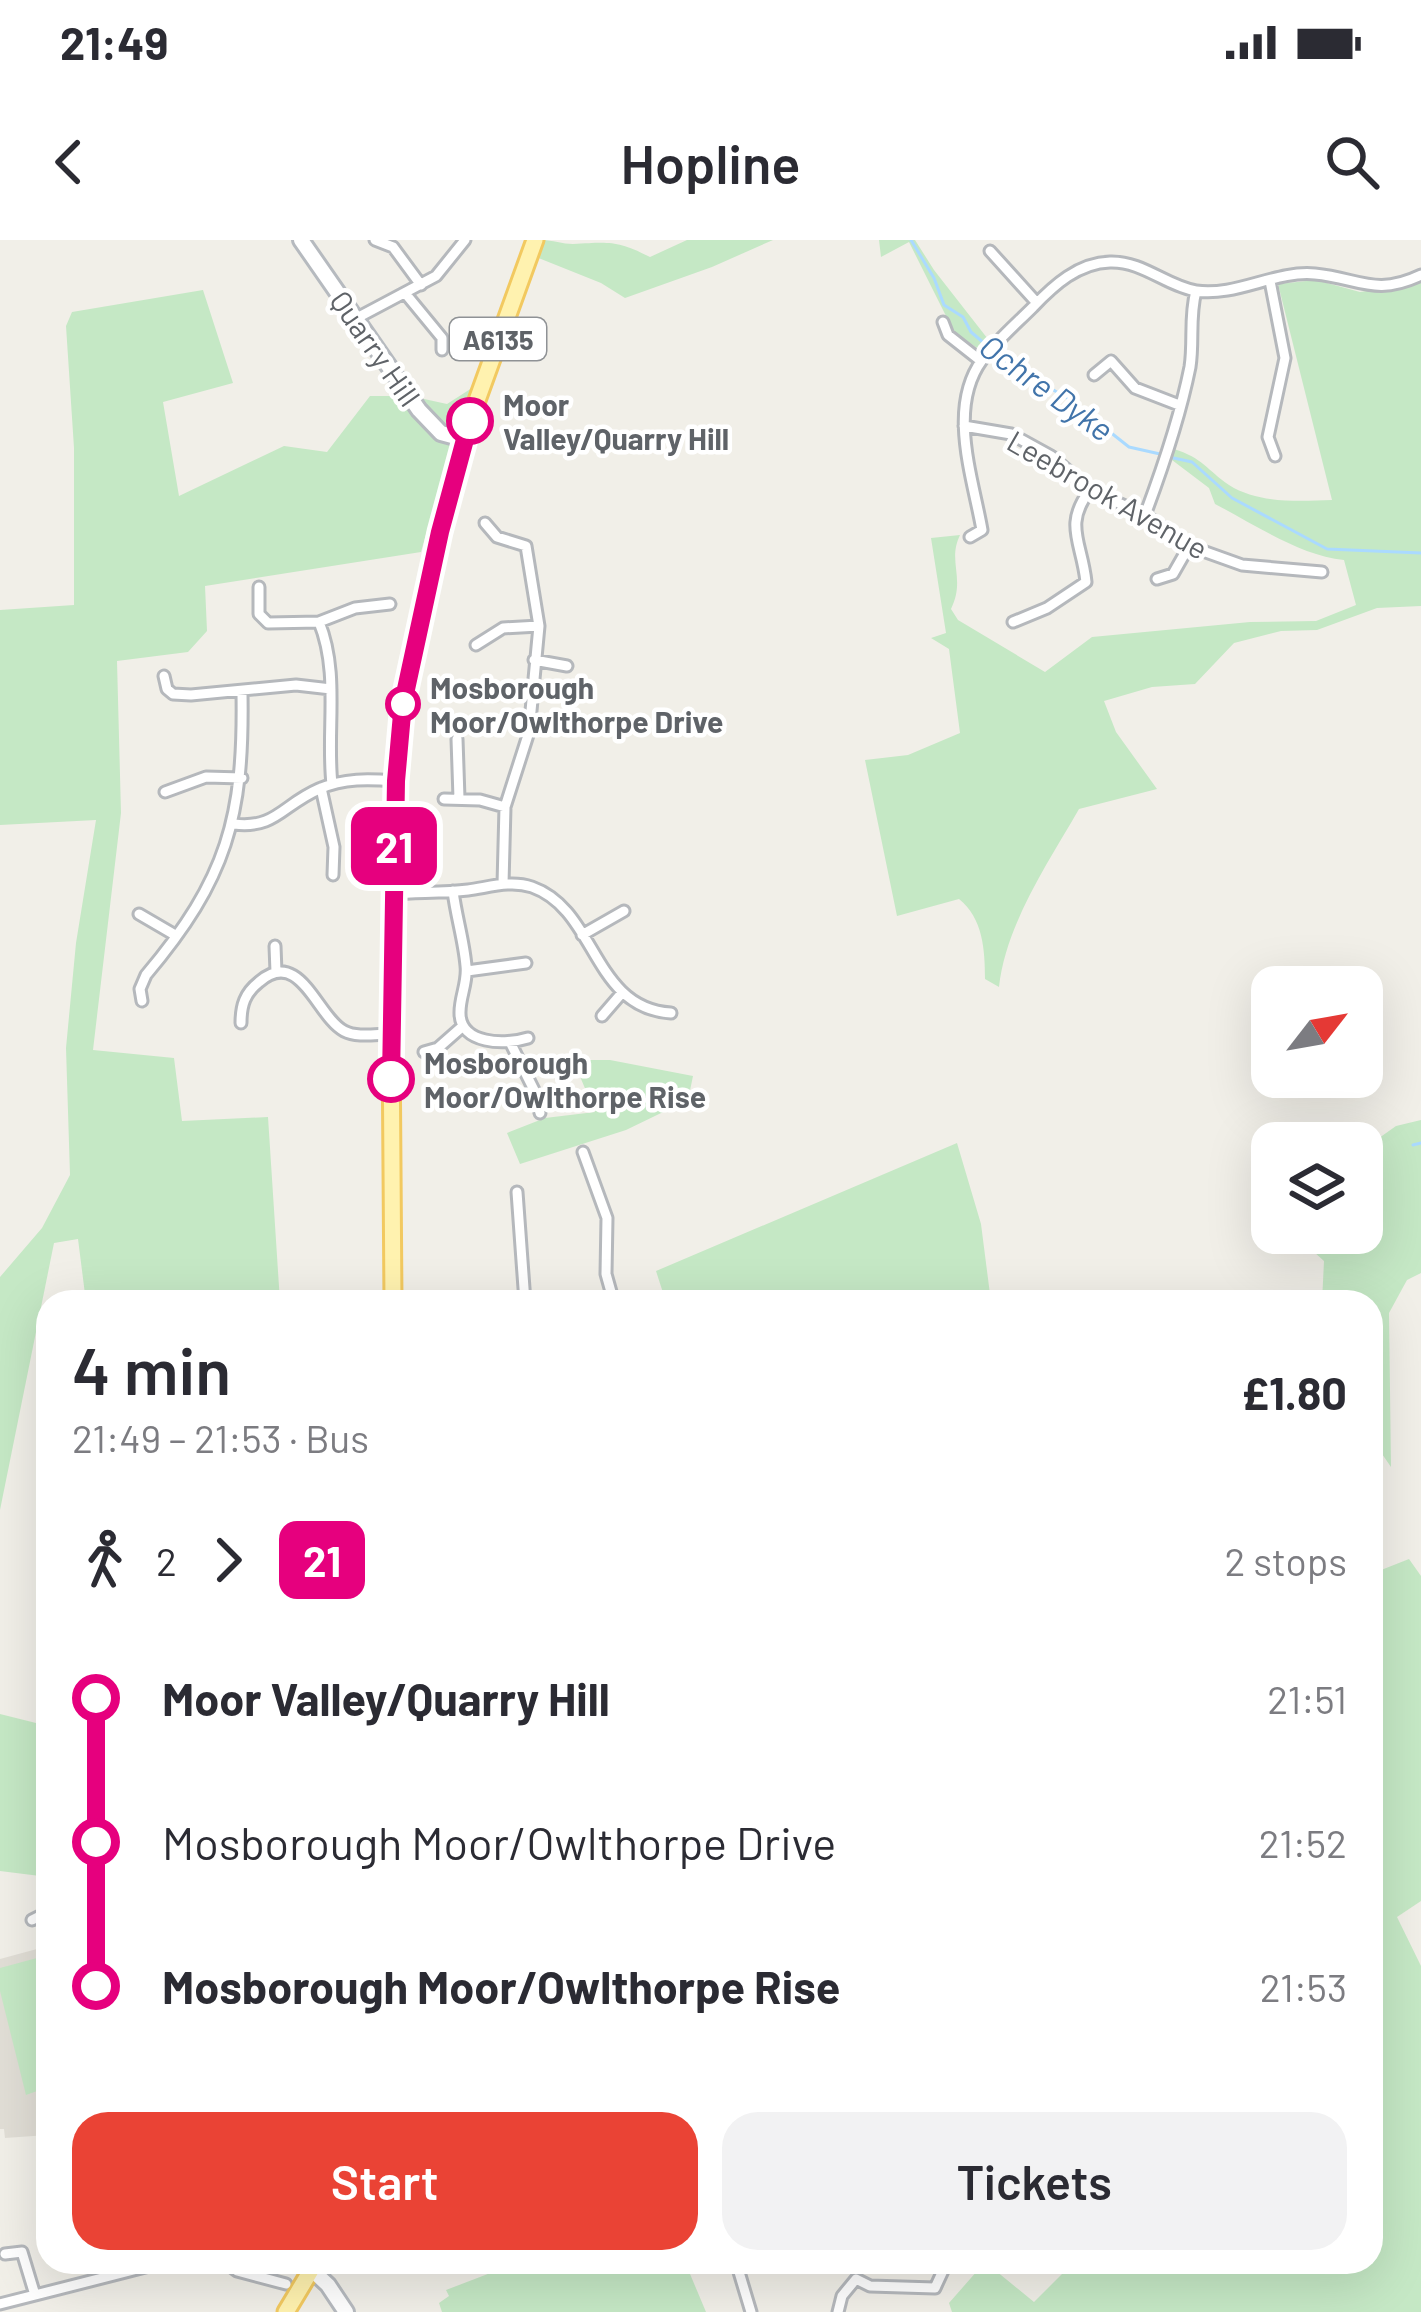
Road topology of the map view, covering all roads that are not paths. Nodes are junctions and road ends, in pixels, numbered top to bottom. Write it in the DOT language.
graph roads {
  1 [pos="301,240"];
  2 [pos="375,240"];
  3 [pos="465,240"];
  4 [pos="535,240"];
  5 [pos="990,251"];
  6 [pos="1421,275"];
  7 [pos="1270,281"];
  8 [pos="421,286"];
  9 [pos="1196,291"];
  10 [pos="405,293"];
  11 [pos="1036,303"];
  12 [pos="355,319"];
  13 [pos="944,322"];
  14 [pos="442,350"];
  15 [pos="983,359"];
  16 [pos="1094,375"];
  17 [pos="1179,405"];
  18 [pos="964,426"];
  19 [pos="463,440"];
  20 [pos="1275,457"];
  21 [pos="1090,490"];
  22 [pos="1145,515"];
  23 [pos="485,524"];
  24 [pos="982,530"];
  25 [pos="996,535"];
  26 [pos="970,537"];
  27 [pos="1189,546"];
  28 [pos="1322,572"];
  29 [pos="1157,579"];
  30 [pos="1086,582"];
  31 [pos="260,586"];
  32 [pos="1103,586"];
  33 [pos="390,604"];
  34 [pos="319,622"];
  35 [pos="1013,622"];
  36 [pos="538,626"];
  37 [pos="476,645"];
  38 [pos="534,660"];
  39 [pos="567,666"];
  40 [pos="164,676"];
  41 [pos="331,689"];
  42 [pos="242,693"];
  43 [pos="457,739"];
  44 [pos="242,778"];
  45 [pos="396,781"];
  46 [pos="326,786"];
  47 [pos="165,792"];
  48 [pos="459,798"];
  49 [pos="444,799"];
  50 [pos="505,807"];
  51 [pos="234,824"];
  52 [pos="333,875"];
  53 [pos="503,884"];
  54 [pos="453,891"];
  55 [pos="393,894"];
  56 [pos="624,911"];
  57 [pos="139,914"];
  58 [pos="175,934"];
  59 [pos="582,935"];
  60 [pos="275,946"];
  61 [pos="526,963"];
  62 [pos="467,971"];
  63 [pos="276,972"];
  64 [pos="621,994"];
  65 [pos="142,1001"];
  66 [pos="671,1013"];
  67 [pos="602,1016"];
  68 [pos="241,1023"];
  69 [pos="463,1026"];
  70 [pos="391,1034"];
  71 [pos="528,1038"];
  72 [pos="511,1044"];
  73 [pos="424,1052"];
  74 [pos="540,1113"];
  75 [pos="583,1152"];
  76 [pos="517,1192"];
  77 [pos="518,1206"];
  78 [pos="536,1206"];
  79 [pos="393,1290"];
  80 [pos="523,1290"];
  81 [pos="608,1290"];
  82 [pos="36,1918"];
  83 [pos="32,1920"];
  84 [pos="5,2254"];
  85 [pos="116,2274"];
  86 [pos="248,2274"];
  87 [pos="303,2274"];
  88 [pos="318,2274"];
  89 [pos="740,2274"];
  90 [pos="854,2274"];
  91 [pos="854,2274"];
  92 [pos="941,2274"];
  93 [pos="286,2284"];
  94 [pos="34,2295"];
  95 [pos="0,2304"];
  96 [pos="286,2312"];
  97 [pos="346,2312"];
  98 [pos="751,2312"];
  99 [pos="838,2312"];
  1 -- 12 [label="main road, Quarry Hill"];
  2 -- 8 [label="street"];
  3 -- 8 [label="street"];
  4 -- 19 [label="main road, A6135"];
  5 -- 11 [label="street"];
  6 -- 7 [label="street"];
  7 -- 9 [label="street"];
  7 -- 20 [label="street"];
  8 -- 10 [label="street"];
  9 -- 11 [label="street"];
  9 -- 17 [label="street"];
  10 -- 12 [label="street"];
  10 -- 14 [label="street"];
  11 -- 15 [label="street"];
  12 -- 19 [label="main road, Quarry Hill"];
  13 -- 15 [label="street"];
  15 -- 18 [label="street"];
  16 -- 17 [label="street"];
  17 -- 22 [label="street"];
  18 -- 21 [label="street, Leebrook Avenue"];
  18 -- 24 [label="street"];
  19 -- 45 [label="main road, A6135"];
  21 -- 22 [label="street, Leebrook Avenue"];
  21 -- 30 [label="street"];
  22 -- 27 [label="street, Leebrook Avenue"];
  23 -- 36 [label="street"];
  24 -- 25 [label="street"];
  24 -- 26 [label="street"];
  27 -- 28 [label="street, Leebrook Avenue"];
  27 -- 29 [label="street"];
  30 -- 32 [label="street"];
  30 -- 35 [label="street"];
  31 -- 34 [label="street"];
  33 -- 34 [label="street"];
  34 -- 41 [label="street"];
  36 -- 37 [label="street"];
  36 -- 38 [label="street"];
  38 -- 39 [label="street"];
  38 -- 50 [label="street"];
  40 -- 42 [label="street"];
  41 -- 42 [label="street"];
  41 -- 46 [label="street"];
  42 -- 44 [label="street"];
  43 -- 48 [label="street"];
  44 -- 47 [label="street"];
  44 -- 51 [label="street"];
  45 -- 46 [label="street"];
  45 -- 55 [label="main road, A6135"];
  46 -- 51 [label="street"];
  46 -- 52 [label="street"];
  48 -- 49 [label="street"];
  48 -- 50 [label="street"];
  50 -- 53 [label="street"];
  51 -- 58 [label="street"];
  53 -- 54 [label="street"];
  53 -- 59 [label="street"];
  54 -- 55 [label="street"];
  54 -- 62 [label="street"];
  55 -- 70 [label="main road, A6135"];
  56 -- 59 [label="street"];
  57 -- 58 [label="street"];
  58 -- 65 [label="street"];
  59 -- 64 [label="street"];
  60 -- 63 [label="street"];
  61 -- 62 [label="street"];
  62 -- 69 [label="street"];
  63 -- 68 [label="street"];
  63 -- 70 [label="street"];
  64 -- 66 [label="street"];
  64 -- 67 [label="street"];
  69 -- 72 [label="street"];
  69 -- 73 [label="street"];
  70 -- 79 [label="main road, A6135"];
  71 -- 72 [label="street"];
  72 -- 74 [label="street"];
  75 -- 81 [label="street"];
  76 -- 77 [label="street"];
  77 -- 78 [label="street"];
  77 -- 80 [label="street"];
  82 -- 83 [label="street"];
  84 -- 94 [label="street"];
  85 -- 94 [label="street"];
  86 -- 93 [label="street"];
  87 -- 96 [label="main road"];
  88 -- 97 [label="main road"];
  89 -- 98 [label="street"];
  90 -- 92 [label="street"];
  91 -- 99 [label="street"];
  94 -- 95 [label="street"];
}
